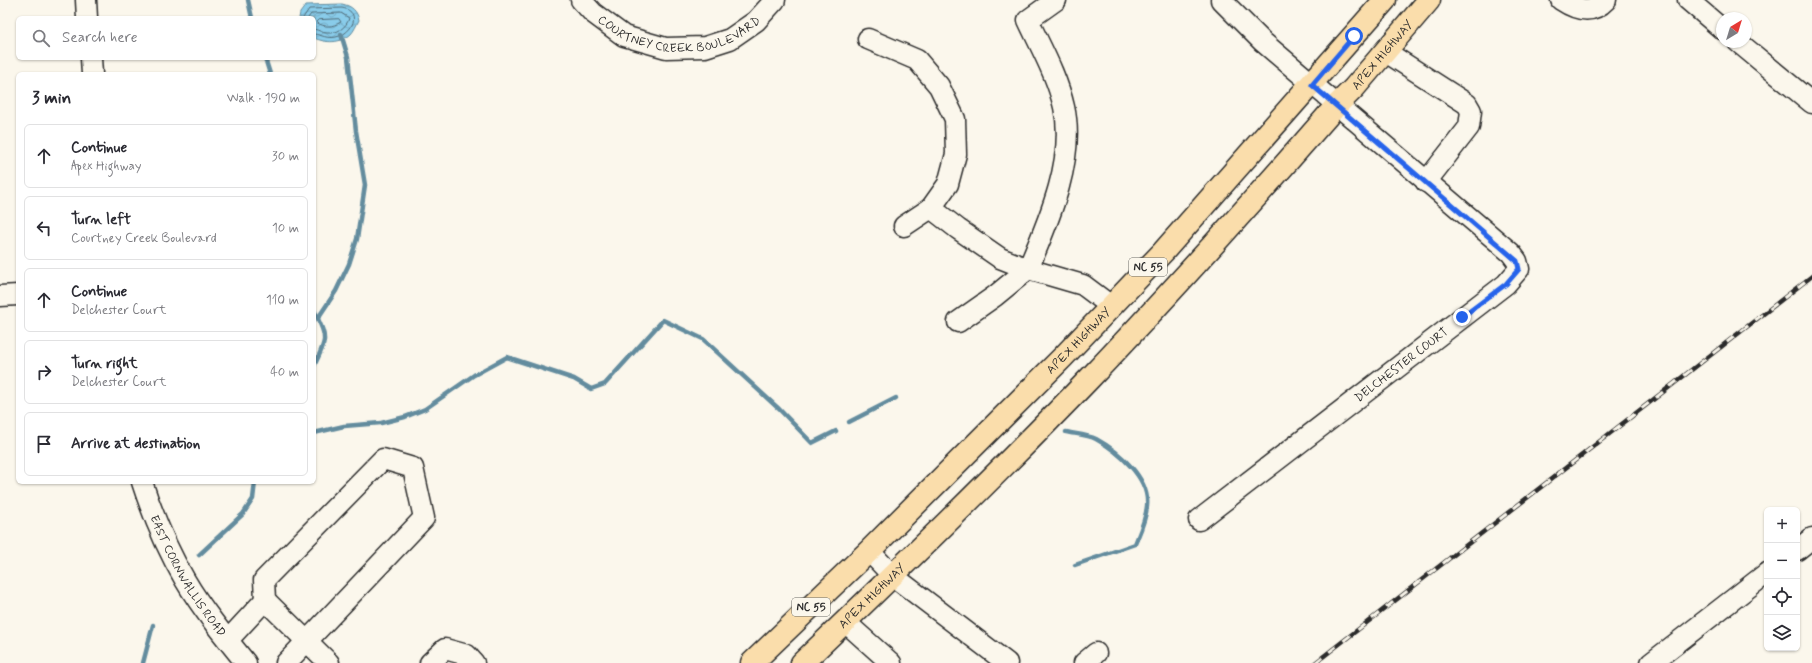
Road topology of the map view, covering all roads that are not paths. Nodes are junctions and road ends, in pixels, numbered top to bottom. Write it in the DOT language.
graph roads {
  1 [pos="86,0"];
  2 [pos="581,0"];
  3 [pos="775,0"];
  4 [pos="1056,0"];
  5 [pos="1221,0"];
  6 [pos="1385,0"];
  7 [pos="1429,0"];
  8 [pos="1561,0"];
  9 [pos="1606,0"];
  10 [pos="1688,0"];
  11 [pos="87,16"];
  12 [pos="1716,23"];
  13 [pos="868,39"];
  14 [pos="1745,48"];
  15 [pos="1386,52"];
  16 [pos="91,60"];
  17 [pos="92,72"];
  18 [pos="1312,85"];
  19 [pos="1812,103"];
  20 [pos="1336,105"];
  21 [pos="1426,182"];
  22 [pos="931,208"];
  23 [pos="904,226"];
  24 [pos="1028,269"];
  25 [pos="16,295"];
  26 [pos="0,296"];
  27 [pos="1111,306"];
  28 [pos="958,322"];
  29 [pos="143,484"];
  30 [pos="1199,520"];
  31 [pos="1812,538"];
  32 [pos="1800,548"];
  33 [pos="869,551"];
  34 [pos="1764,575"];
  35 [pos="893,576"];
  36 [pos="264,600"];
  37 [pos="846,620"];
  38 [pos="228,640"];
  39 [pos="308,642"];
  40 [pos="246,663"];
  41 [pos="286,663"];
  42 [pos="329,663"];
  43 [pos="430,663"];
  44 [pos="474,663"];
  45 [pos="752,663"];
  46 [pos="802,663"];
  47 [pos="891,663"];
  48 [pos="1007,663"];
  49 [pos="1651,663"];
  1 -- 11 [label="street"];
  2 -- 3 [label="street, COURTNEY CREEK BOULEVARD"];
  4 -- 24 [label="street"];
  5 -- 18 [label="street"];
  6 -- 18 [label="main road, APEX HIGHWAY / NC 55"];
  7 -- 15 [label="main road, APEX HIGHWAY / NC 55"];
  8 -- 9 [label="street"];
  10 -- 12 [label="street"];
  13 -- 22 [label="street"];
  14 -- 19 [label="street"];
  15 -- 20 [label="main road, APEX HIGHWAY / NC 55"];
  15 -- 21 [label="street"];
  16 -- 17 [label="street"];
  18 -- 20 [label="street"];
  18 -- 27 [label="main road, APEX HIGHWAY / NC 55"];
  20 -- 21 [label="street, DELCHESTER COURT"];
  20 -- 35 [label="main road, APEX HIGHWAY / NC 55"];
  21 -- 30 [label="street, DELCHESTER COURT"];
  22 -- 23 [label="street"];
  22 -- 24 [label="street"];
  24 -- 27 [label="street"];
  24 -- 28 [label="street"];
  25 -- 26 [label="street"];
  27 -- 33 [label="main road, APEX HIGHWAY / NC 55"];
  29 -- 38 [label="street, EAST CORNWALLIS ROAD"];
  31 -- 32 [label="street"];
  33 -- 35 [label="street"];
  33 -- 45 [label="main road, APEX HIGHWAY / NC 55"];
  34 -- 49 [label="street"];
  35 -- 37 [label="main road, APEX HIGHWAY / NC 55"];
  35 -- 48 [label="street"];
  36 -- 38 [label="street"];
  36 -- 39 [label="street"];
  36 -- 39 [label="street"];
  37 -- 46 [label="main road, APEX HIGHWAY / NC 55"];
  37 -- 47 [label="street"];
  38 -- 40 [label="street, EAST CORNWALLIS ROAD"];
  39 -- 41 [label="street"];
  39 -- 42 [label="street"];
  43 -- 44 [label="street"];
}
